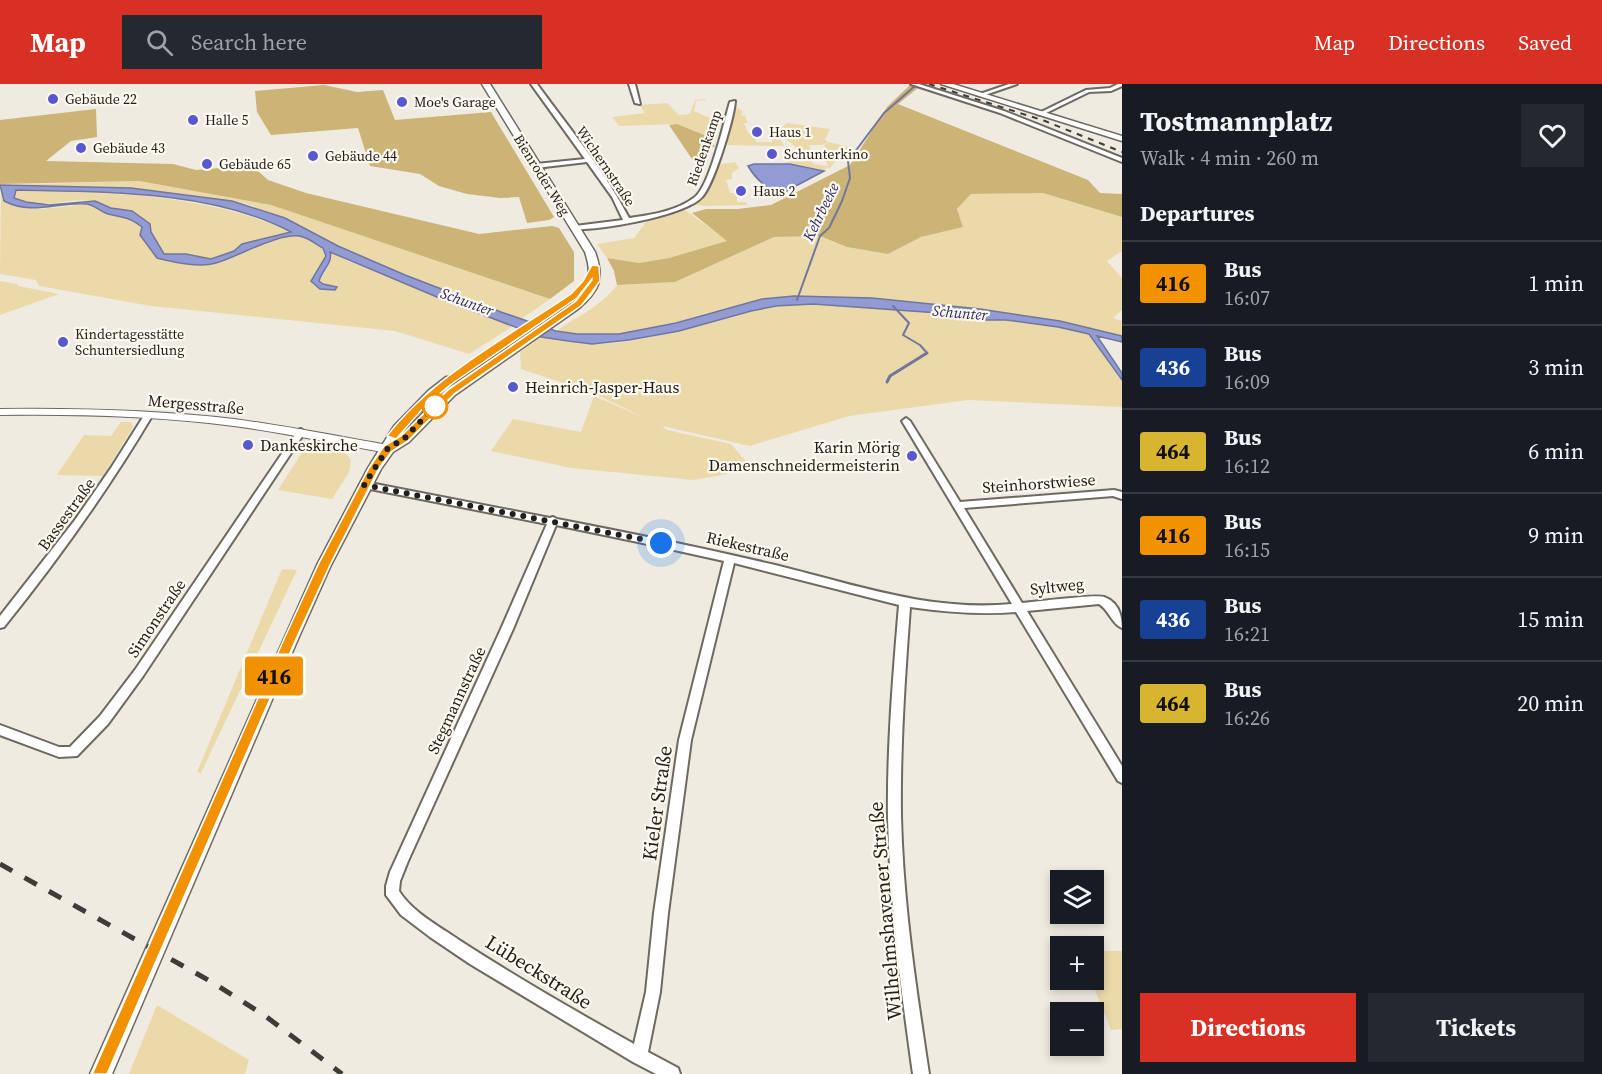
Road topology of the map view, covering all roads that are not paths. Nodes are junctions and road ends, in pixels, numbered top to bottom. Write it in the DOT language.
graph roads {
  1 [pos="486,84"];
  2 [pos="534,84"];
  3 [pos="632,84"];
  4 [pos="914,84"];
  5 [pos="945,84"];
  6 [pos="1014,84"];
  7 [pos="1122,84"];
  8 [pos="1111,89"];
  9 [pos="1122,93"];
  10 [pos="980,95"];
  11 [pos="733,102"];
  12 [pos="638,103"];
  13 [pos="1040,114"];
  14 [pos="1120,136"];
  15 [pos="589,160"];
  16 [pos="1122,160"];
  17 [pos="536,166"];
  18 [pos="627,220"];
  19 [pos="575,228"];
  20 [pos="0,412"];
  21 [pos="148,416"];
  22 [pos="906,422"];
  23 [pos="301,432"];
  24 [pos="388,448"];
  25 [pos="364,485"];
  26 [pos="1122,496"];
  27 [pos="957,505"];
  28 [pos="553,520"];
  29 [pos="730,559"];
  30 [pos="905,602"];
  31 [pos="1019,607"];
  32 [pos="0,624"];
  33 [pos="1122,624"];
  34 [pos="0,730"];
  35 [pos="1122,777"];
  36 [pos="392,894"];
  37 [pos="639,1056"];
  38 [pos="101,1074"];
  39 [pos="672,1074"];
  40 [pos="921,1074"];
  1 -- 17 [label="main road, Bienroder Weg"];
  2 -- 15 [label="street, Wichernstraße"];
  3 -- 12 [label="street"];
  4 -- 16 [label="street"];
  5 -- 10 [label="main road"];
  6 -- 10 [label="street"];
  7 -- 8 [label="street"];
  8 -- 9 [label="street"];
  8 -- 13 [label="street"];
  10 -- 13 [label="main road"];
  11 -- 18 [label="street, Riedenkamp"];
  13 -- 14 [label="main road"];
  15 -- 17 [label="street"];
  15 -- 18 [label="street, Wichernstraße"];
  17 -- 19 [label="main road, Bienroder Weg"];
  18 -- 19 [label="street, Wichernstraße"];
  19 -- 24 [label="main road, Bienroder Weg"];
  20 -- 21 [label="street, Mergesstraße"];
  21 -- 23 [label="street, Mergesstraße"];
  21 -- 32 [label="street, Bassestraße"];
  22 -- 27 [label="street"];
  23 -- 24 [label="street, Mergesstraße"];
  23 -- 34 [label="street, Simonstraße"];
  24 -- 25 [label="main road, Bienroder Weg"];
  25 -- 28 [label="street, Riekestraße"];
  25 -- 38 [label="main road, Bienroder Weg"];
  26 -- 27 [label="street, Steinhorstwiese"];
  27 -- 31 [label="street"];
  28 -- 29 [label="street, Riekestraße"];
  28 -- 36 [label="street, Stegmannstraße"];
  29 -- 30 [label="street, Riekestraße"];
  29 -- 37 [label="street, Kieler Straße"];
  30 -- 31 [label="street, Riekestraße"];
  30 -- 40 [label="street, Wilhelmshavener Straße"];
  31 -- 33 [label="street, Syltweg"];
  31 -- 35 [label="street"];
  36 -- 37 [label="street, Lübeckstraße"];
  37 -- 39 [label="street, Lübeckstraße"];
}
